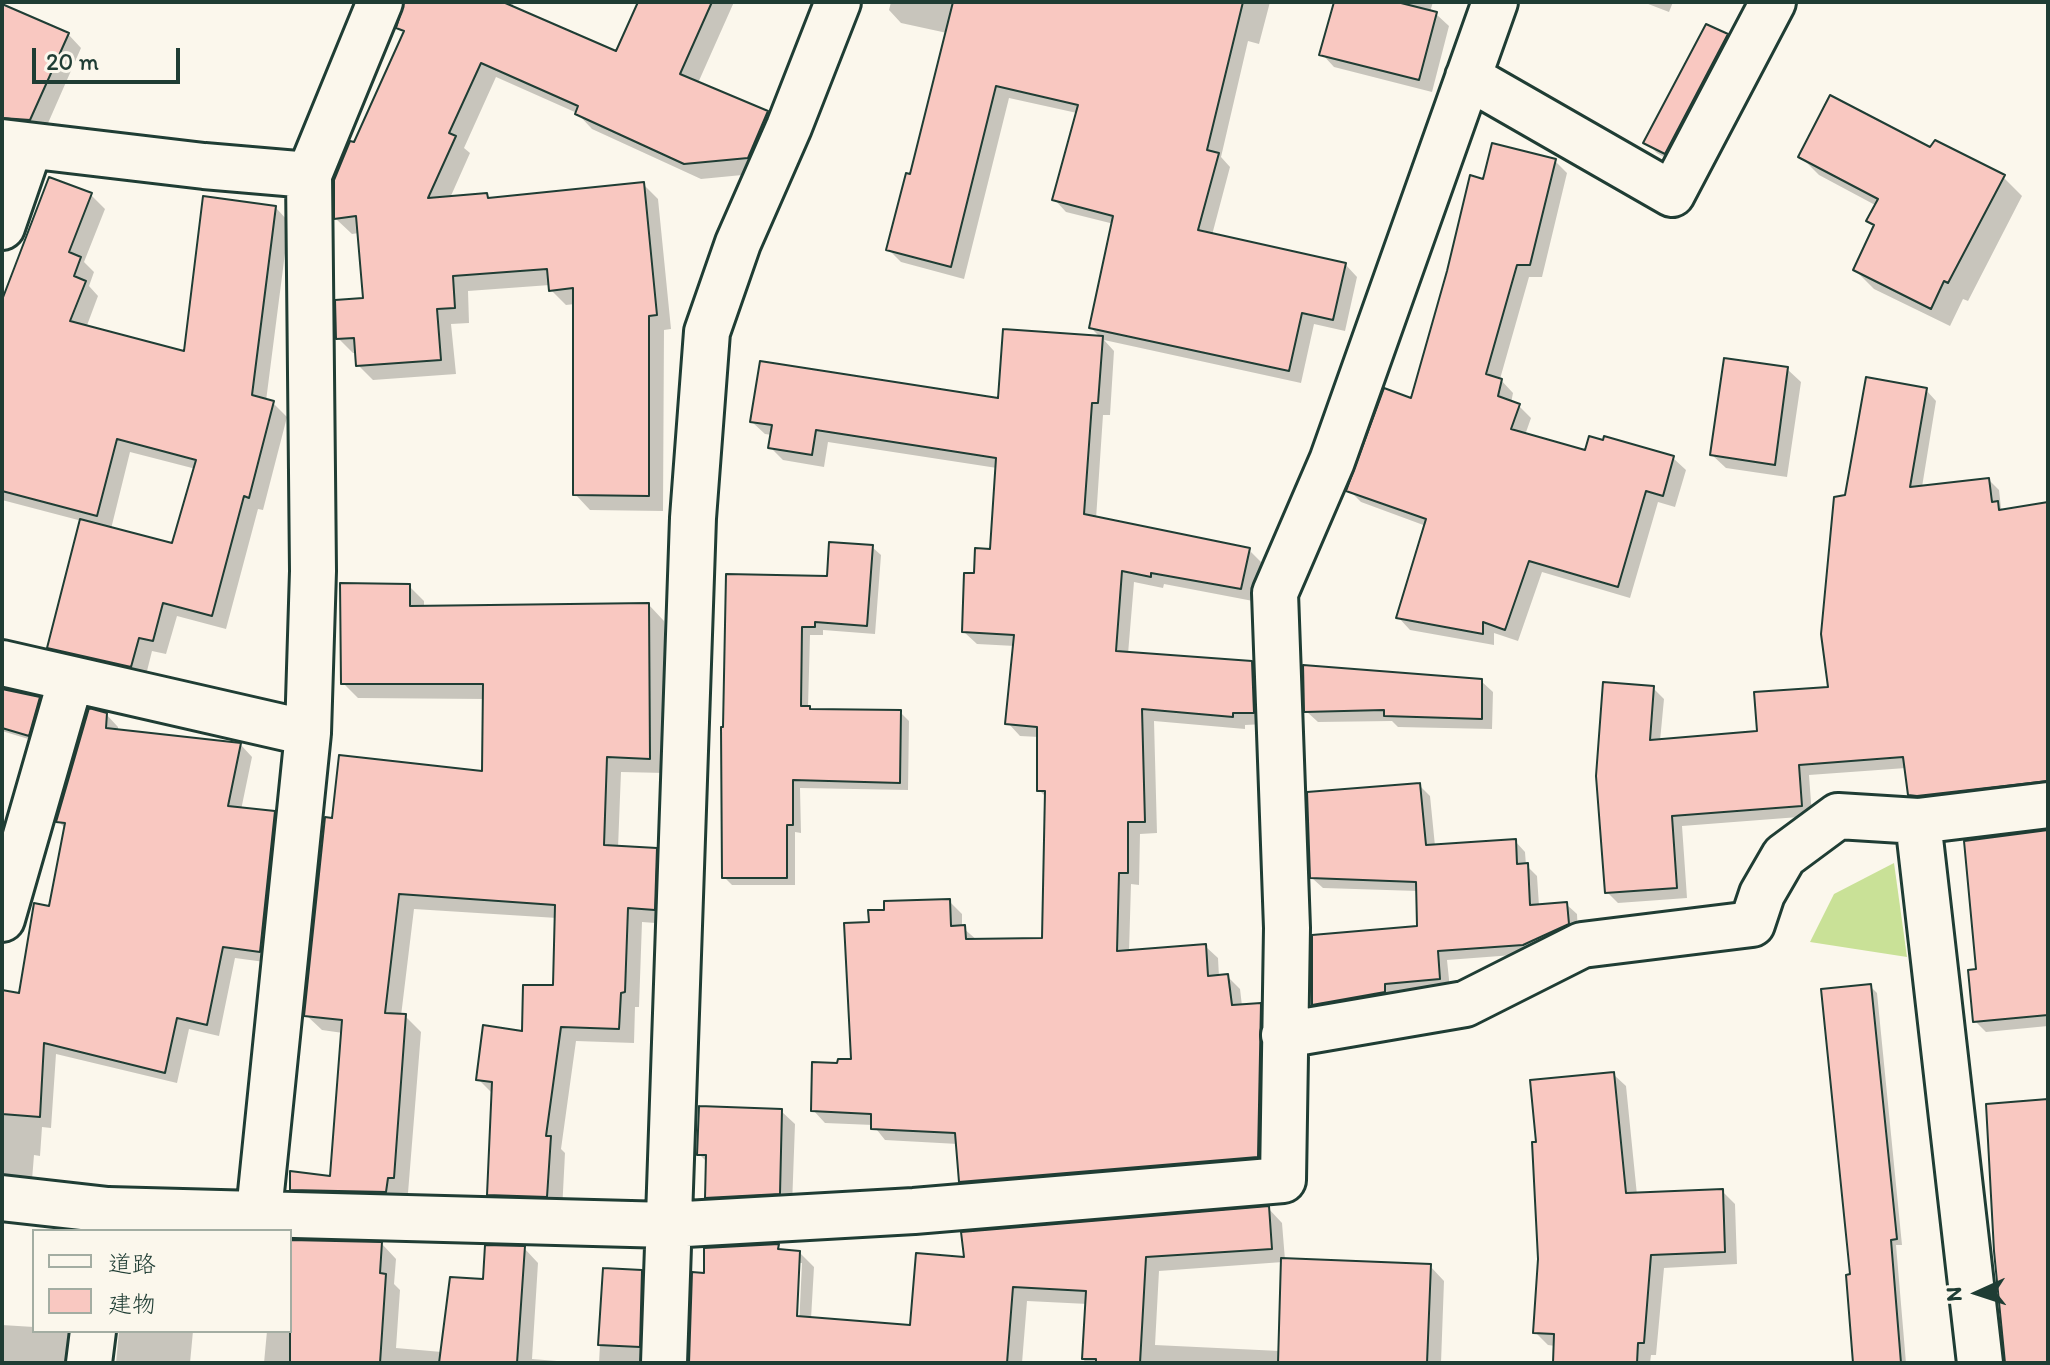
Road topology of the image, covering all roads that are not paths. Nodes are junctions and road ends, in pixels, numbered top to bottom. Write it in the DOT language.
graph roads {
  1 [pos="380,2"];
  2 [pos="838,2"];
  3 [pos="1495,2"];
  4 [pos="1773,2"];
  5 [pos="1468,77"];
  6 [pos="16,144"];
  7 [pos="309,175"];
  8 [pos="2,227"];
  9 [pos="2,663"];
  10 [pos="71,679"];
  11 [pos="308,733"];
  12 [pos="2048,805"];
  13 [pos="1918,821"];
  14 [pos="2,919"];
  15 [pos="1284,1035"];
  16 [pos="2,1198"];
  17 [pos="259,1212"];
  18 [pos="107,1220"];
  19 [pos="668,1225"];
  20 [pos="93,1333"];
  21 [pos="89,1363"];
  22 [pos="664,1363"];
  23 [pos="1980,1363"];
  1 -- 7 [label="street"];
  2 -- 19 [label="street"];
  3 -- 5 [label="street"];
  4 -- 5 [label="street"];
  5 -- 15 [label="street"];
  6 -- 7 [label="street"];
  6 -- 8 [label="street"];
  7 -- 11 [label="street"];
  9 -- 10 [label="street"];
  10 -- 11 [label="street"];
  10 -- 14 [label="street"];
  11 -- 17 [label="street"];
  12 -- 13 [label="street"];
  13 -- 15 [label="street"];
  13 -- 23 [label="street"];
  15 -- 19 [label="street"];
  16 -- 18 [label="street"];
  17 -- 18 [label="street"];
  17 -- 19 [label="street"];
  19 -- 22 [label="street"];
  20 -- 21 [label="street"];
}
